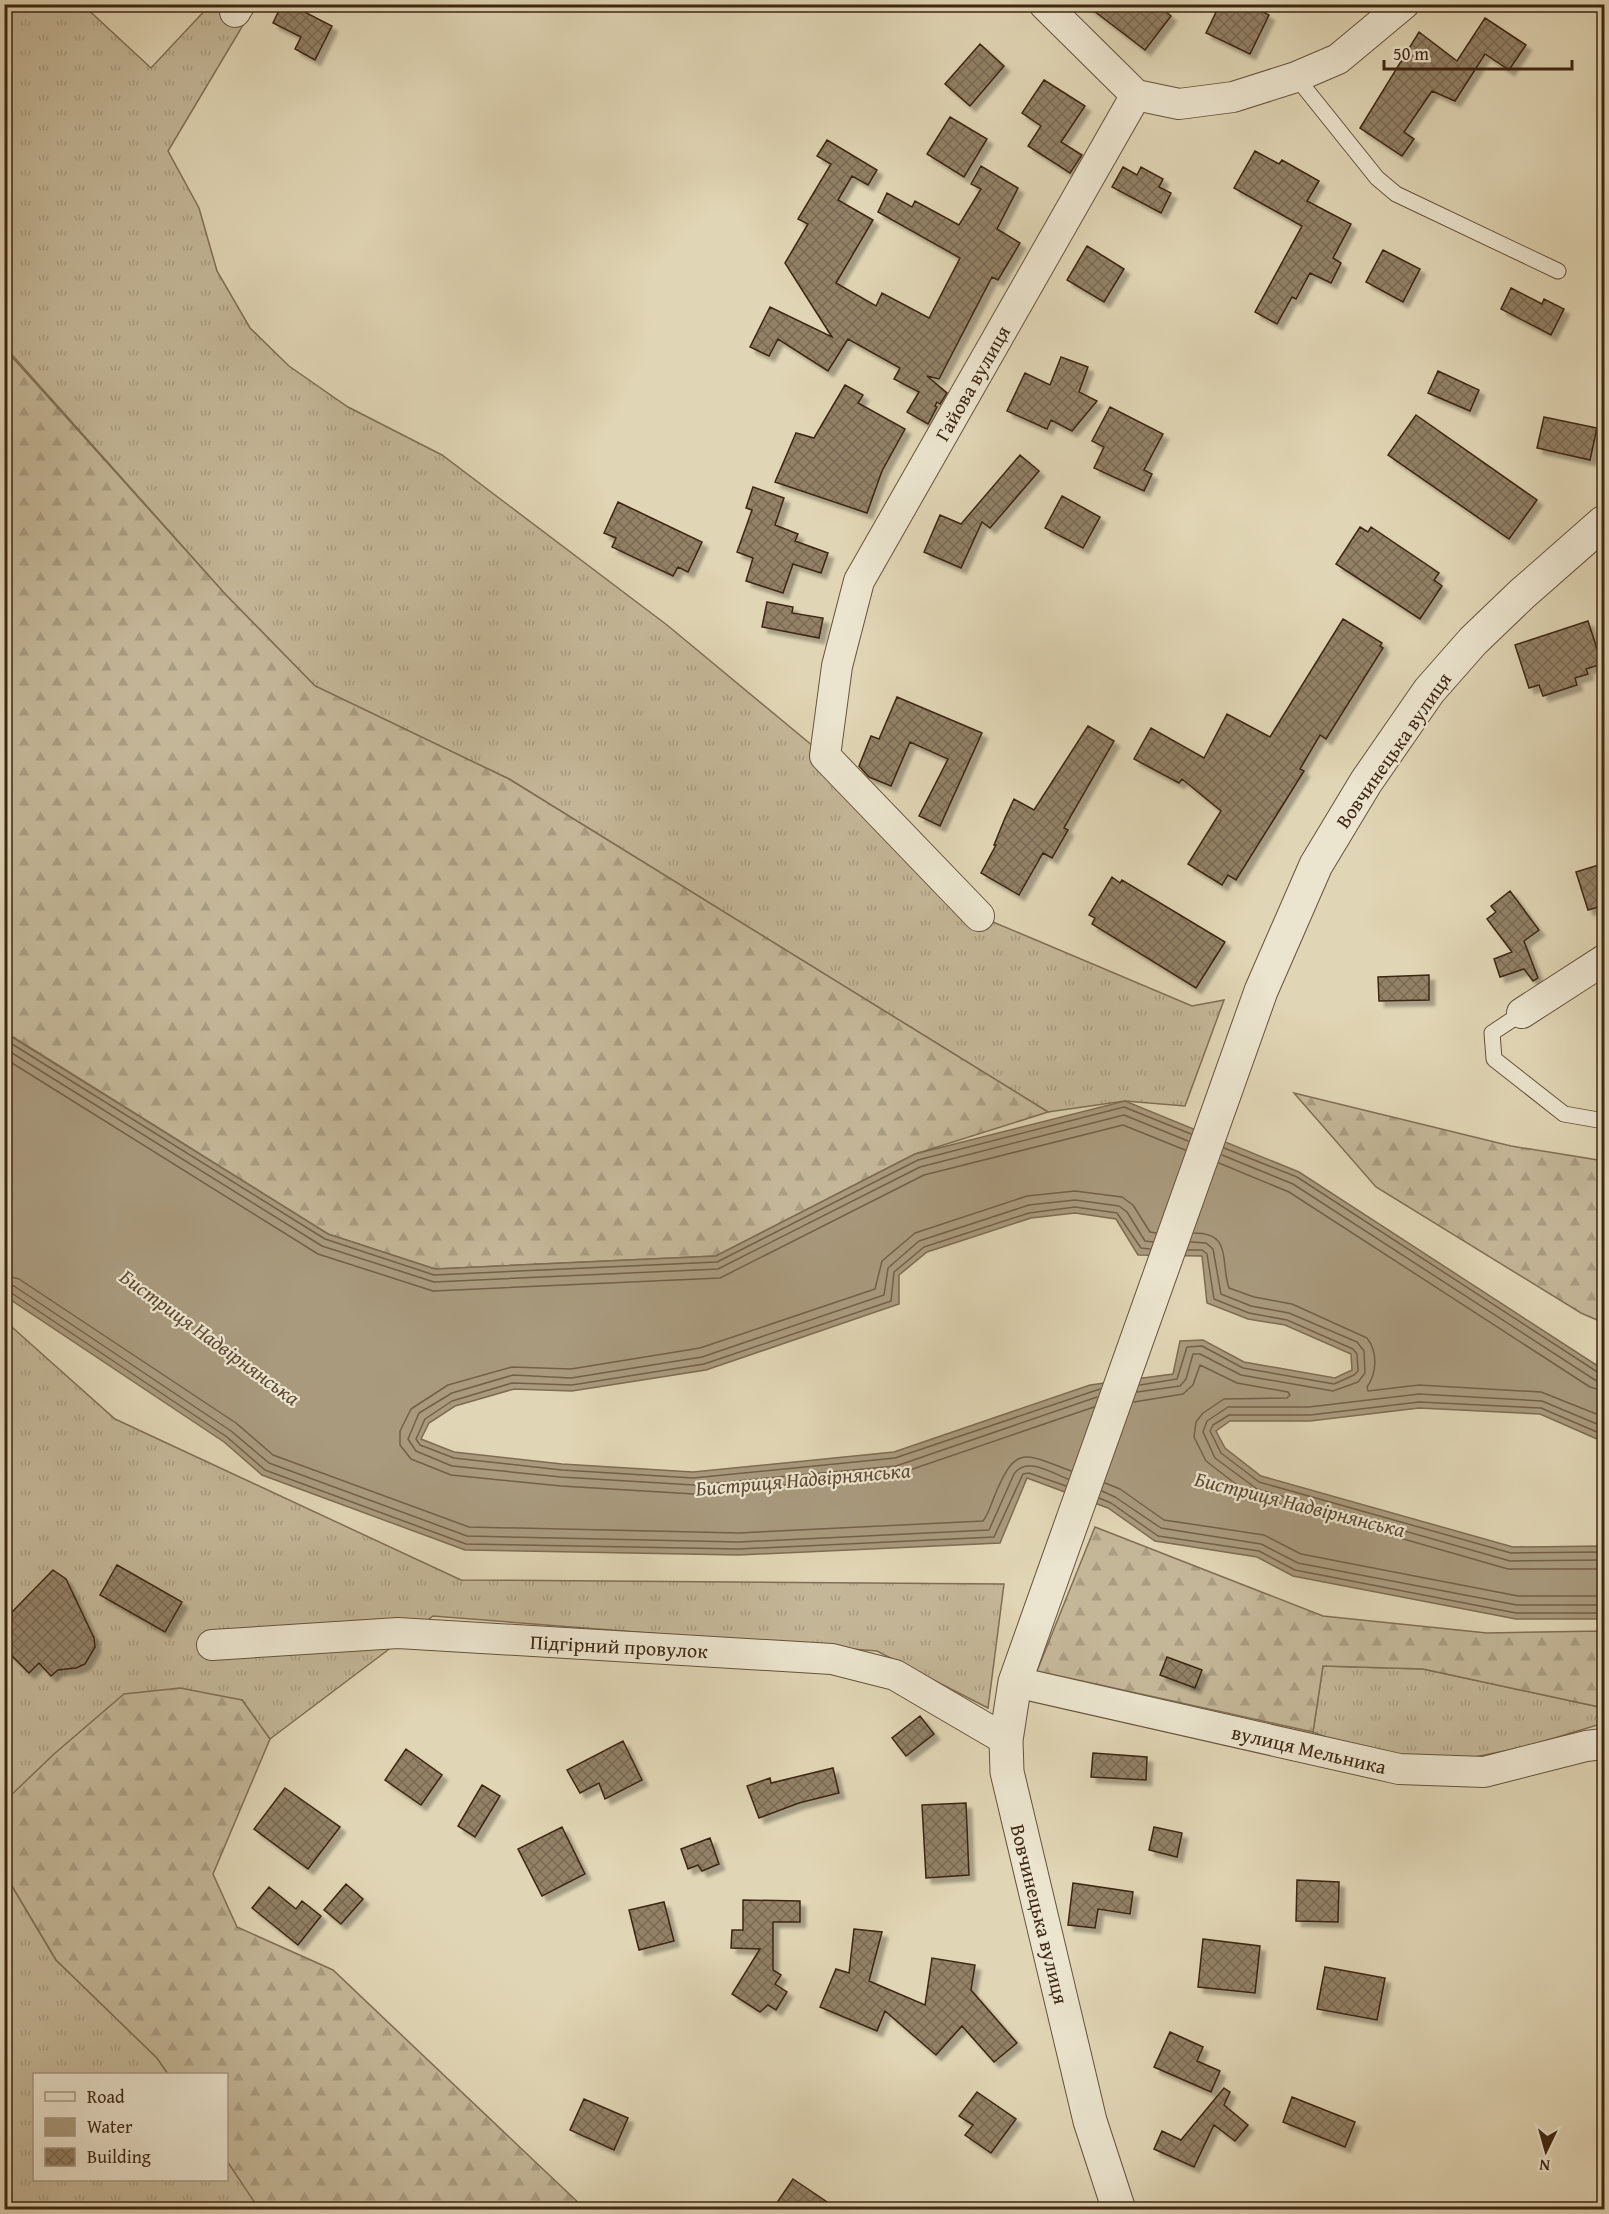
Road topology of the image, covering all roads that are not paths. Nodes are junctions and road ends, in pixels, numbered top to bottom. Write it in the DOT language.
graph roads {
  1 [pos="1044,4"];
  2 [pos="1404,4"];
  3 [pos="1296,77"];
  4 [pos="1136,95"];
  5 [pos="1558,271"];
  6 [pos="1605,522"];
  7 [pos="979,916"];
  8 [pos="1605,960"];
  9 [pos="1522,1013"];
  10 [pos="1605,1121"];
  11 [pos="212,1645"];
  12 [pos="1015,1682"];
  13 [pos="1006,1740"];
  14 [pos="1605,1744"];
  15 [pos="1119,2210"];
  1 -- 4 [label="street"];
  2 -- 3 [label="street"];
  3 -- 4 [label="street"];
  3 -- 5 [label="lane"];
  4 -- 7 [label="street, Гайова вулиця"];
  6 -- 12 [label="street, Вовчинецька вулиця"];
  8 -- 9 [label="street"];
  9 -- 10 [label="lane"];
  11 -- 13 [label="street, Підгірний провулок"];
  12 -- 13 [label="street, Вовчинецька вулиця"];
  12 -- 14 [label="street, вулиця Мельника"];
  13 -- 15 [label="street, Вовчинецька вулиця"];
}
